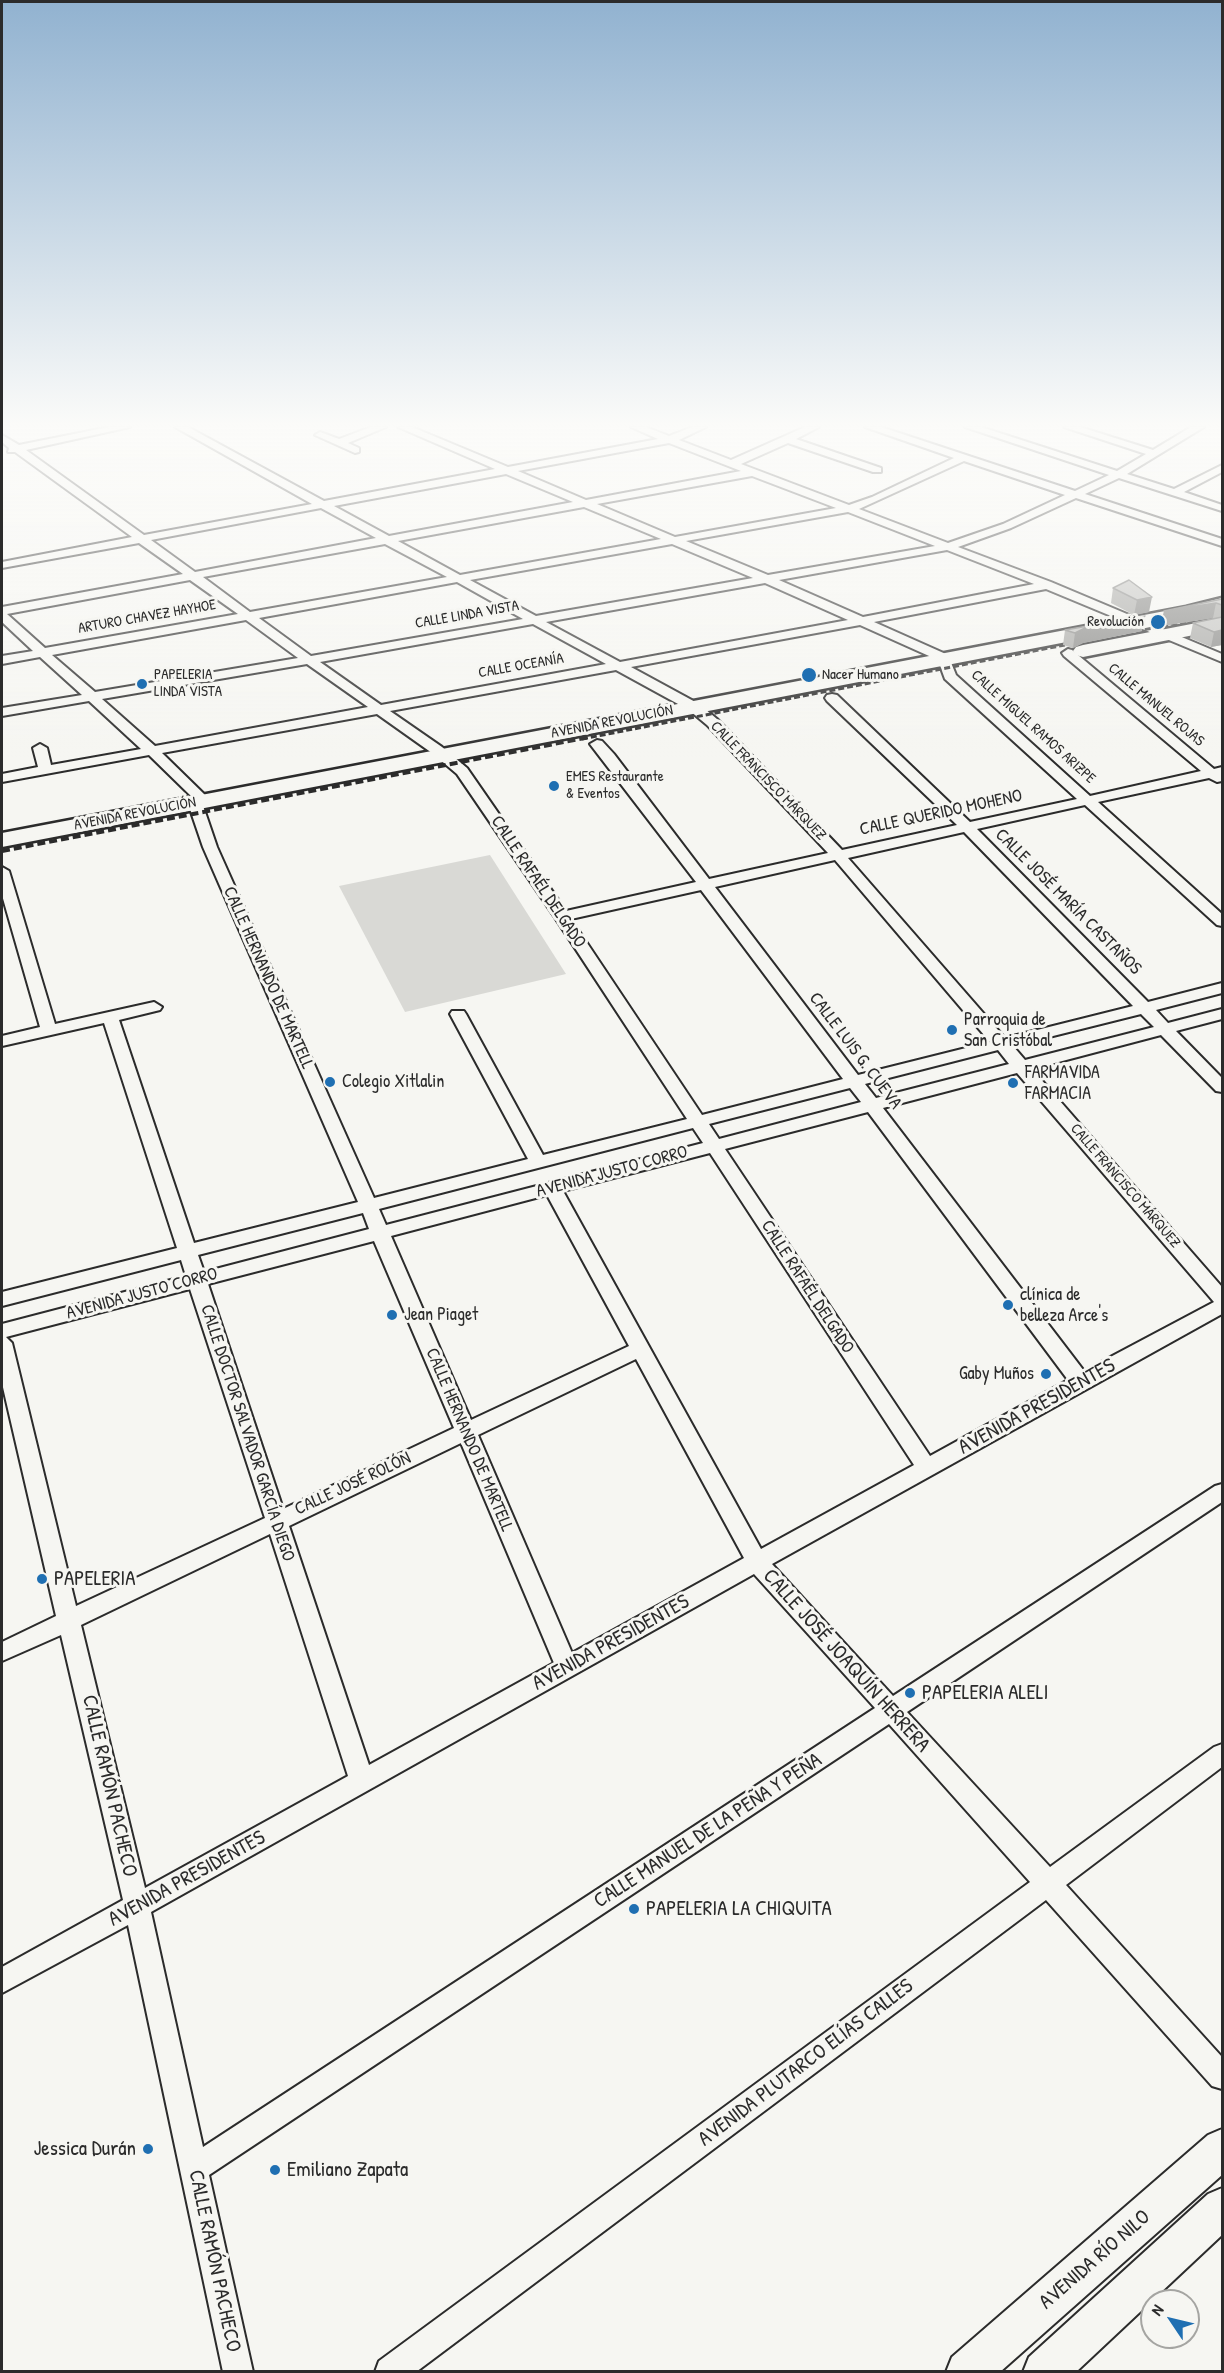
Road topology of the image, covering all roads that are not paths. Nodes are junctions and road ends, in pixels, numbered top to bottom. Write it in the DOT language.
graph roads {
  1 [pos="142,538"];
  2 [pos="384,538"];
  3 [pos="400,538"];
  4 [pos="667,538"];
  5 [pos="685,538"];
  6 [pos="923,538"];
  7 [pos="974,538"];
  8 [pos="1206,538"];
  9 [pos="388,540"];
  10 [pos="672,540"];
  11 [pos="1222,543"];
  12 [pos="947,547"];
  13 [pos="2,565"];
  14 [pos="194,576"];
  15 [pos="764,578"];
  16 [pos="458,579"];
  17 [pos="1047,585"];
  18 [pos="1222,604"];
  19 [pos="2,610"];
  20 [pos="2,616"];
  21 [pos="249,616"];
  22 [pos="532,619"];
  23 [pos="1138,621"];
  24 [pos="858,622"];
  25 [pos="1222,624"];
  26 [pos="1170,636"];
  27 [pos="1200,650"];
  28 [pos="41,653"];
  29 [pos="1068,653"];
  30 [pos="1222,658"];
  31 [pos="2,660"];
  32 [pos="309,660"];
  33 [pos="616,665"];
  34 [pos="947,667"];
  35 [pos="1222,672"];
  36 [pos="89,696"];
  37 [pos="832,698"];
  38 [pos="694,707"];
  39 [pos="378,709"];
  40 [pos="2,712"];
  41 [pos="712,722"];
  42 [pos="597,744"];
  43 [pos="40,748"];
  44 [pos="152,751"];
  45 [pos="443,755"];
  46 [pos="46,770"];
  47 [pos="462,771"];
  48 [pos="1219,776"];
  49 [pos="2,778"];
  50 [pos="1090,800"];
  51 [pos="198,812"];
  52 [pos="967,827"];
  53 [pos="2,840"];
  54 [pos="838,855"];
  55 [pos="2,859"];
  56 [pos="2,871"];
  57 [pos="705,885"];
  58 [pos="562,916"];
  59 [pos="1222,922"];
  60 [pos="1222,988"];
  61 [pos="154,1007"];
  62 [pos="1145,1008"];
  63 [pos="458,1014"];
  64 [pos="1222,1014"];
  65 [pos="110,1016"];
  66 [pos="1165,1029"];
  67 [pos="49,1030"];
  68 [pos="2,1041"];
  69 [pos="1002,1044"];
  70 [pos="1022,1066"];
  71 [pos="854,1082"];
  72 [pos="1222,1086"];
  73 [pos="871,1105"];
  74 [pos="698,1121"];
  75 [pos="714,1146"];
  76 [pos="538,1162"];
  77 [pos="552,1188"];
  78 [pos="369,1205"];
  79 [pos="380,1232"];
  80 [pos="188,1251"];
  81 [pos="197,1280"];
  82 [pos="2,1299"];
  83 [pos="1222,1299"];
  84 [pos="1222,1306"];
  85 [pos="2,1330"];
  86 [pos="2,1344"];
  87 [pos="640,1349"];
  88 [pos="1081,1382"];
  89 [pos="466,1431"];
  90 [pos="927,1468"];
  91 [pos="1222,1492"];
  92 [pos="276,1521"];
  93 [pos="757,1562"];
  94 [pos="69,1619"];
  95 [pos="2,1652"];
  96 [pos="567,1667"];
  97 [pos="891,1710"];
  98 [pos="1222,1754"];
  99 [pos="362,1781"];
  100 [pos="1048,1883"];
  101 [pos="137,1907"];
  102 [pos="2,1981"];
  103 [pos="1222,2076"];
  104 [pos="1222,2149"];
  105 [pos="194,2169"];
  106 [pos="1222,2208"];
  107 [pos="238,2372"];
  108 [pos="390,2372"];
  109 [pos="967,2372"];
  110 [pos="1044,2372"];
  1 -- 13 [label="street"];
  1 -- 14 [label="street, CALLE RAFAÉL DELGADO"];
  2 -- 9 [label="street, CALLE FRANCISCO MÁRQUEZ"];
  3 -- 9 [label="street"];
  4 -- 10 [label="street, CALLE MIGUEL RAMOS ARIZPE"];
  5 -- 10 [label="street, ARTURO CHAVEZ HAYHOE"];
  6 -- 12 [label="street"];
  7 -- 12 [label="street, CALLE LINDA VISTA"];
  8 -- 11 [label="street"];
  9 -- 14 [label="street"];
  9 -- 16 [label="street, CALLE FRANCISCO MÁRQUEZ"];
  10 -- 15 [label="street, CALLE MIGUEL RAMOS ARIZPE"];
  10 -- 16 [label="street, ARTURO CHAVEZ HAYHOE"];
  12 -- 15 [label="street, CALLE LINDA VISTA"];
  12 -- 17 [label="street"];
  14 -- 19 [label="street"];
  14 -- 21 [label="street, CALLE RAFAÉL DELGADO"];
  15 -- 22 [label="street, CALLE LINDA VISTA"];
  15 -- 24 [label="street, CALLE MIGUEL RAMOS ARIZPE"];
  16 -- 21 [label="street, ARTURO CHAVEZ HAYHOE"];
  16 -- 22 [label="street, CALLE FRANCISCO MÁRQUEZ"];
  17 -- 23 [label="street"];
  17 -- 24 [label="street, CALLE OCEANÍA"];
  18 -- 23 [label="main road, AVENIDA REVOLUCIÓN"];
  20 -- 28 [label="street, CALLE HERNANDO DE MARTELL"];
  21 -- 28 [label="street, ARTURO CHAVEZ HAYHOE"];
  21 -- 32 [label="street, CALLE RAFAÉL DELGADO"];
  22 -- 32 [label="street, CALLE LINDA VISTA"];
  22 -- 33 [label="street, CALLE FRANCISCO MÁRQUEZ"];
  23 -- 26 [label="street"];
  23 -- 34 [label="main road, AVENIDA REVOLUCIÓN"];
  24 -- 33 [label="street, CALLE OCEANÍA"];
  24 -- 34 [label="street, CALLE MIGUEL RAMOS ARIZPE"];
  25 -- 26 [label="main road, AVENIDA REVOLUCIÓN"];
  26 -- 27 [label="street"];
  26 -- 29 [label="main road, AVENIDA REVOLUCIÓN"];
  27 -- 30 [label="street"];
  27 -- 35 [label="street"];
  28 -- 31 [label="street, ARTURO CHAVEZ HAYHOE"];
  28 -- 36 [label="street, CALLE HERNANDO DE MARTELL"];
  29 -- 34 [label="main road, AVENIDA REVOLUCIÓN"];
  29 -- 48 [label="street, CALLE MANUEL ROJAS"];
  32 -- 36 [label="street, CALLE LINDA VISTA"];
  32 -- 39 [label="street, CALLE RAFAÉL DELGADO"];
  33 -- 38 [label="street, CALLE FRANCISCO MÁRQUEZ"];
  33 -- 39 [label="street, CALLE OCEANÍA"];
  34 -- 37 [label="main road, AVENIDA REVOLUCIÓN"];
  34 -- 38 [label="main road, AVENIDA REVOLUCIÓN"];
  34 -- 50 [label="street, CALLE MIGUEL RAMOS ARIZPE"];
  36 -- 40 [label="street, CALLE LINDA VISTA"];
  36 -- 44 [label="street, CALLE HERNANDO DE MARTELL"];
  37 -- 41 [label="main road, AVENIDA REVOLUCIÓN"];
  37 -- 52 [label="street, CALLE JOSÉ MARÍA CASTAÑOS"];
  38 -- 41 [label="street, CALLE FRANCISCO MÁRQUEZ"];
  38 -- 45 [label="main road, AVENIDA REVOLUCIÓN"];
  39 -- 44 [label="street, CALLE OCEANÍA"];
  39 -- 45 [label="street, CALLE RAFAÉL DELGADO"];
  41 -- 42 [label="main road, AVENIDA REVOLUCIÓN"];
  41 -- 54 [label="street, CALLE FRANCISCO MÁRQUEZ"];
  42 -- 47 [label="main road, AVENIDA REVOLUCIÓN"];
  42 -- 57 [label="street, CALLE LUIS G. CUEVA"];
  43 -- 46 [label="street"];
  44 -- 46 [label="street, CALLE OCEANÍA"];
  44 -- 51 [label="street, CALLE HERNANDO DE MARTELL"];
  45 -- 47 [label="street, CALLE RAFAÉL DELGADO"];
  45 -- 51 [label="main road, AVENIDA REVOLUCIÓN"];
  46 -- 49 [label="street, CALLE OCEANÍA"];
  47 -- 51 [label="main road, AVENIDA REVOLUCIÓN"];
  47 -- 58 [label="street, CALLE RAFAÉL DELGADO"];
  48 -- 50 [label="street, CALLE QUERIDO MOHENO"];
  50 -- 52 [label="street, CALLE QUERIDO MOHENO"];
  50 -- 59 [label="street, CALLE MIGUEL RAMOS ARIZPE"];
  51 -- 53 [label="main road, AVENIDA REVOLUCIÓN"];
  51 -- 55 [label="main road, AVENIDA REVOLUCIÓN"];
  51 -- 78 [label="street, CALLE HERNANDO DE MARTELL"];
  52 -- 54 [label="street, CALLE QUERIDO MOHENO"];
  52 -- 62 [label="street, CALLE JOSÉ MARÍA CASTAÑOS"];
  54 -- 57 [label="street, CALLE QUERIDO MOHENO"];
  54 -- 69 [label="street, CALLE FRANCISCO MÁRQUEZ"];
  56 -- 67 [label="street"];
  57 -- 58 [label="street, CALLE QUERIDO MOHENO"];
  57 -- 71 [label="street, CALLE LUIS G. CUEVA"];
  58 -- 74 [label="street, CALLE RAFAÉL DELGADO"];
  60 -- 62 [label="street, AVENIDA JUSTO CORRO"];
  61 -- 65 [label="street"];
  62 -- 66 [label="street, CALLE JOSÉ MARÍA CASTAÑOS"];
  62 -- 69 [label="street, AVENIDA JUSTO CORRO"];
  63 -- 76 [label="street"];
  64 -- 66 [label="street, AVENIDA JUSTO CORRO"];
  65 -- 67 [label="street"];
  65 -- 80 [label="street, CALLE DOCTOR SALVADOR GARCÍA DIEGO"];
  66 -- 70 [label="street, AVENIDA JUSTO CORRO"];
  66 -- 72 [label="street, CALLE JOSÉ MARÍA CASTAÑOS"];
  67 -- 68 [label="street"];
  69 -- 70 [label="street, CALLE FRANCISCO MÁRQUEZ"];
  69 -- 71 [label="street, AVENIDA JUSTO CORRO"];
  70 -- 73 [label="street, AVENIDA JUSTO CORRO"];
  70 -- 83 [label="street, CALLE FRANCISCO MÁRQUEZ"];
  71 -- 73 [label="street, CALLE LUIS G. CUEVA"];
  71 -- 74 [label="street, AVENIDA JUSTO CORRO"];
  73 -- 75 [label="street, AVENIDA JUSTO CORRO"];
  73 -- 88 [label="street, CALLE LUIS G. CUEVA"];
  74 -- 75 [label="street, CALLE RAFAÉL DELGADO"];
  74 -- 76 [label="street, AVENIDA JUSTO CORRO"];
  75 -- 77 [label="street, AVENIDA JUSTO CORRO"];
  75 -- 90 [label="street, CALLE RAFAÉL DELGADO"];
  76 -- 78 [label="street, AVENIDA JUSTO CORRO"];
  77 -- 79 [label="street, AVENIDA JUSTO CORRO"];
  77 -- 87 [label="street, CALLE JOSÉ JOAQUÍN HERRERA"];
  78 -- 79 [label="street, CALLE HERNANDO DE MARTELL"];
  78 -- 80 [label="street, AVENIDA JUSTO CORRO"];
  79 -- 81 [label="street, AVENIDA JUSTO CORRO"];
  79 -- 89 [label="street, CALLE HERNANDO DE MARTELL"];
  80 -- 81 [label="street, CALLE DOCTOR SALVADOR GARCÍA DIEGO"];
  80 -- 82 [label="street, AVENIDA JUSTO CORRO"];
  81 -- 85 [label="street, AVENIDA JUSTO CORRO"];
  81 -- 92 [label="street, CALLE DOCTOR SALVADOR GARCÍA DIEGO"];
  84 -- 88 [label="street, AVENIDA PRESIDENTES"];
  86 -- 94 [label="street, CALLE RAMÓN PACHECO"];
  87 -- 89 [label="street, CALLE JOSÉ ROLÓN"];
  87 -- 93 [label="street, CALLE JOSÉ JOAQUÍN HERRERA"];
  88 -- 90 [label="street, AVENIDA PRESIDENTES"];
  89 -- 92 [label="street, CALLE JOSÉ ROLÓN"];
  89 -- 96 [label="street, CALLE HERNANDO DE MARTELL"];
  90 -- 93 [label="street, AVENIDA PRESIDENTES"];
  91 -- 97 [label="street, CALLE MANUEL DE LA PEÑA Y PEÑA"];
  92 -- 94 [label="street, CALLE JOSÉ ROLÓN"];
  92 -- 99 [label="street, CALLE DOCTOR SALVADOR GARCÍA DIEGO"];
  93 -- 96 [label="street, AVENIDA PRESIDENTES"];
  93 -- 97 [label="street, CALLE JOSÉ JOAQUÍN HERRERA"];
  94 -- 95 [label="street, CALLE JOSÉ ROLÓN"];
  94 -- 101 [label="street, CALLE RAMÓN PACHECO"];
  96 -- 99 [label="street, AVENIDA PRESIDENTES"];
  97 -- 100 [label="street, CALLE JOSÉ JOAQUÍN HERRERA"];
  97 -- 105 [label="street, CALLE MANUEL DE LA PEÑA Y PEÑA"];
  98 -- 100 [label="street, AVENIDA PLUTARCO ELÍAS CALLES"];
  99 -- 101 [label="street, AVENIDA PRESIDENTES"];
  100 -- 103 [label="street, CALLE JOSÉ JOAQUÍN HERRERA"];
  100 -- 108 [label="street, AVENIDA PLUTARCO ELÍAS CALLES"];
  101 -- 102 [label="street, AVENIDA PRESIDENTES"];
  101 -- 105 [label="street, CALLE RAMÓN PACHECO"];
  104 -- 109 [label="main road, AVENIDA RÍO NILO"];
  105 -- 107 [label="street, CALLE RAMÓN PACHECO"];
  106 -- 110 [label="main road"];
}
